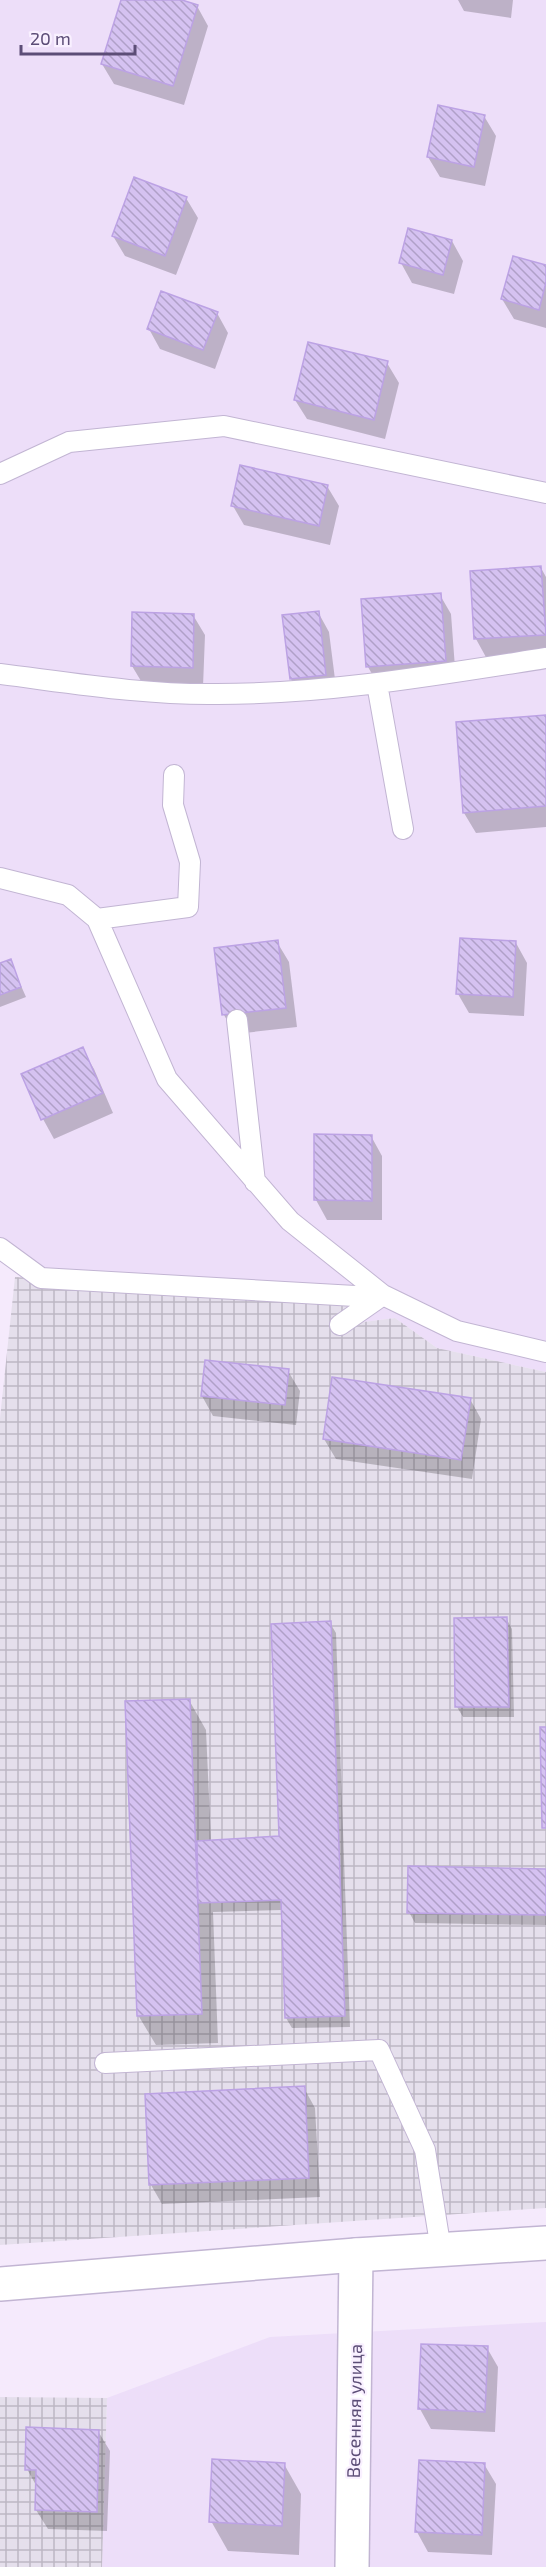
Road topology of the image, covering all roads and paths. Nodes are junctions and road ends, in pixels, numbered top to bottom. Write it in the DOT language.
graph roads {
  1 [pos="0,474"];
  2 [pos="546,493"];
  3 [pos="546,658"];
  4 [pos="0,674"];
  5 [pos="377,684"];
  6 [pos="174,775"];
  7 [pos="403,829"];
  8 [pos="0,878"];
  9 [pos="97,919"];
  10 [pos="237,1020"];
  11 [pos="255,1182"];
  12 [pos="0,1248"];
  13 [pos="383,1295"];
  14 [pos="340,1325"];
  15 [pos="546,1352"];
  16 [pos="105,2062"];
  17 [pos="546,2243"];
  18 [pos="441,2250"];
  19 [pos="356,2254"];
  20 [pos="0,2284"];
  21 [pos="352,2567"];
  1 -- 2 [label="lane"];
  3 -- 5 [label="lane"];
  4 -- 5 [label="lane"];
  5 -- 7 [label="lane"];
  6 -- 9 [label="lane"];
  8 -- 9 [label="lane"];
  9 -- 11 [label="lane"];
  10 -- 11 [label="lane"];
  11 -- 13 [label="lane"];
  12 -- 13 [label="lane"];
  13 -- 14 [label="lane"];
  13 -- 15 [label="lane"];
  16 -- 18 [label="lane"];
  17 -- 18 [label="street"];
  18 -- 19 [label="street"];
  19 -- 20 [label="street"];
  19 -- 21 [label="street, Весенняя улица"];
}
